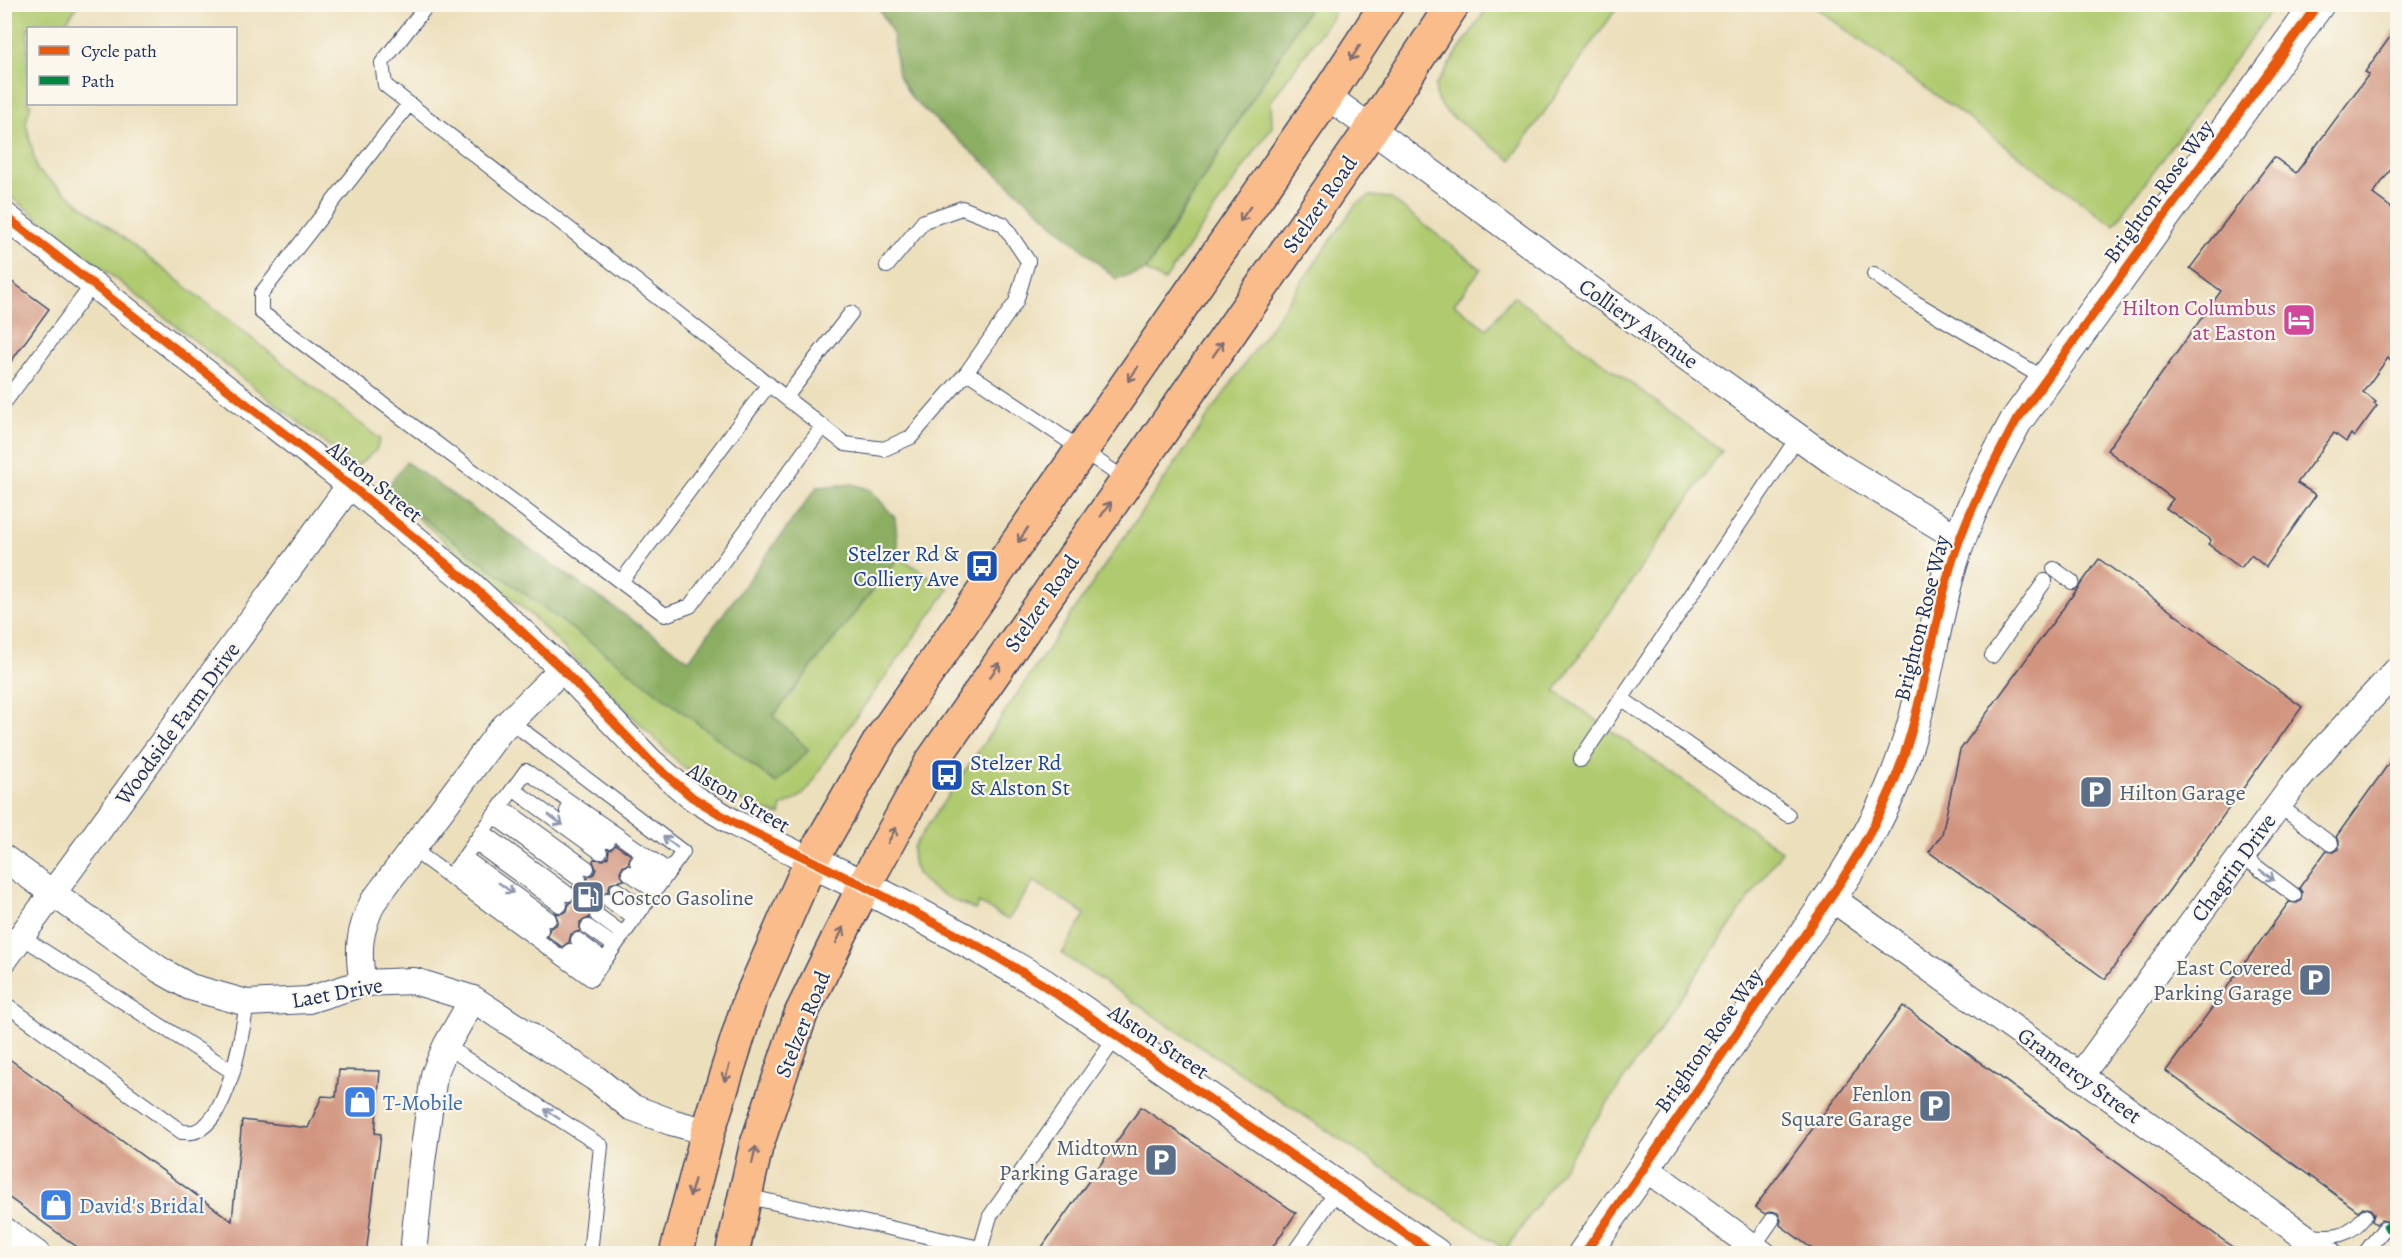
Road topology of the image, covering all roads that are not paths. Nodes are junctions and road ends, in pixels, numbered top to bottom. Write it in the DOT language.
graph roads {
  1 [pos="428,4"];
  2 [pos="1387,4"];
  3 [pos="1453,4"];
  4 [pos="2318,4"];
  5 [pos="1327,96"];
  6 [pos="409,104"];
  7 [pos="1372,128"];
  8 [pos="4,215"];
  9 [pos="887,266"];
  10 [pos="1874,274"];
  11 [pos="93,284"];
  12 [pos="851,313"];
  13 [pos="967,372"];
  14 [pos="2045,379"];
  15 [pos="769,384"];
  16 [pos="786,397"];
  17 [pos="4,403"];
  18 [pos="823,426"];
  19 [pos="1798,437"];
  20 [pos="1081,449"];
  21 [pos="1126,480"];
  22 [pos="350,485"];
  23 [pos="1960,539"];
  24 [pos="2054,569"];
  25 [pos="621,582"];
  26 [pos="2044,582"];
  27 [pos="2072,582"];
  28 [pos="1992,656"];
  29 [pos="562,669"];
  30 [pos="2397,669"];
  31 [pos="1622,698"];
  32 [pos="510,721"];
  33 [pos="1580,760"];
  34 [pos="517,783"];
  35 [pos="2278,805"];
  36 [pos="497,811"];
  37 [pos="1788,815"];
  38 [pos="478,837"];
  39 [pos="2331,844"];
  40 [pos="604,846"];
  41 [pos="412,849"];
  42 [pos="2241,855"];
  43 [pos="4,858"];
  44 [pos="811,861"];
  45 [pos="456,867"];
  46 [pos="633,868"];
  47 [pos="583,874"];
  48 [pos="662,881"];
  49 [pos="864,886"];
  50 [pos="53,893"];
  51 [pos="613,895"];
  52 [pos="2294,895"];
  53 [pos="1830,897"];
  54 [pos="564,899"];
  55 [pos="639,913"];
  56 [pos="597,915"];
  57 [pos="545,924"];
  58 [pos="588,927"];
  59 [pos="623,934"];
  60 [pos="22,937"];
  61 [pos="574,946"];
  62 [pos="615,946"];
  63 [pos="4,960"];
  64 [pos="601,965"];
  65 [pos="363,983"];
  66 [pos="473,999"];
  67 [pos="4,1003"];
  68 [pos="248,1003"];
  69 [pos="1117,1036"];
  70 [pos="446,1046"];
  71 [pos="233,1072"];
  72 [pos="2080,1076"];
  73 [pos="708,1132"];
  74 [pos="1644,1167"];
  75 [pos="1339,1188"];
  76 [pos="745,1196"];
  77 [pos="2365,1216"];
  78 [pos="1772,1220"];
  79 [pos="2384,1229"];
  80 [pos="4,1230"];
  81 [pos="2298,1231"];
  82 [pos="1758,1250"];
  83 [pos="979,1251"];
  84 [pos="37,1254"];
  85 [pos="412,1254"];
  86 [pos="590,1254"];
  87 [pos="676,1254"];
  88 [pos="732,1254"];
  89 [pos="1293,1254"];
  90 [pos="1435,1254"];
  91 [pos="1584,1254"];
  92 [pos="2329,1254"];
  93 [pos="2364,1254"];
  1 -- 6 [label="lane"];
  2 -- 5 [label="main road, one-way"];
  3 -- 7 [label="main road, Stelzer Road"];
  4 -- 14 [label="street, Brighton Rose Way"];
  5 -- 7 [label="street, Colliery Avenue"];
  5 -- 20 [label="main road, one-way"];
  6 -- 15 [label="lane"];
  6 -- 25 [label="lane"];
  7 -- 19 [label="street, Colliery Avenue"];
  21 -- 7 [label="main road, Stelzer Road, one-way"];
  8 -- 11 [label="street, Alston Street"];
  9 -- 13 [label="lane"];
  10 -- 14 [label="lane"];
  11 -- 17 [label="lane"];
  11 -- 22 [label="street, Alston Street"];
  12 -- 16 [label="lane"];
  13 -- 18 [label="lane"];
  13 -- 20 [label="lane"];
  14 -- 23 [label="street, Brighton Rose Way"];
  15 -- 16 [label="lane"];
  15 -- 25 [label="lane"];
  16 -- 18 [label="lane"];
  18 -- 25 [label="lane"];
  19 -- 23 [label="street, Colliery Avenue"];
  19 -- 31 [label="lane"];
  20 -- 21 [label="lane"];
  20 -- 44 [label="main road, one-way"];
  49 -- 21 [label="main road, Stelzer Road, one-way"];
  22 -- 29 [label="street, Alston Street"];
  22 -- 50 [label="street, Woodside Farm Drive"];
  23 -- 53 [label="street, Brighton Rose Way"];
  24 -- 27 [label="lane"];
  26 -- 28 [label="lane"];
  29 -- 32 [label="street"];
  29 -- 44 [label="street, Alston Street"];
  30 -- 35 [label="street, Chagrin Drive"];
  31 -- 33 [label="lane"];
  31 -- 37 [label="lane"];
  32 -- 41 [label="street"];
  48 -- 32 [label="lane, one-way"];
  34 -- 36 [label="lane"];
  34 -- 40 [label="lane, one-way"];
  34 -- 48 [label="lane"];
  35 -- 39 [label="lane"];
  35 -- 42 [label="street, Chagrin Drive"];
  36 -- 38 [label="lane"];
  36 -- 47 [label="lane"];
  38 -- 45 [label="lane"];
  38 -- 54 [label="lane"];
  41 -- 45 [label="lane"];
  41 -- 65 [label="street"];
  42 -- 52 [label="lane, one-way"];
  42 -- 72 [label="street, Chagrin Drive"];
  43 -- 50 [label="street, Laet Drive"];
  44 -- 49 [label="street, Alston Street"];
  44 -- 73 [label="main road, one-way"];
  45 -- 57 [label="lane, one-way"];
  45 -- 64 [label="lane"];
  46 -- 48 [label="lane"];
  48 -- 55 [label="lane"];
  49 -- 69 [label="street, Alston Street"];
  76 -- 49 [label="main road, Stelzer Road, one-way"];
  50 -- 60 [label="street, Woodside Farm Drive"];
  50 -- 68 [label="street, Laet Drive"];
  51 -- 55 [label="lane"];
  53 -- 72 [label="street, Gramercy Street"];
  53 -- 74 [label="street, Brighton Rose Way"];
  55 -- 59 [label="lane"];
  56 -- 59 [label="lane"];
  58 -- 62 [label="lane"];
  59 -- 62 [label="lane"];
  60 -- 63 [label="street, Woodside Farm Drive"];
  60 -- 71 [label="lane"];
  61 -- 64 [label="lane"];
  62 -- 64 [label="lane"];
  65 -- 66 [label="street, Laet Drive"];
  65 -- 68 [label="street, Laet Drive"];
  66 -- 70 [label="street"];
  66 -- 73 [label="street, Laet Drive"];
  67 -- 71 [label="lane"];
  68 -- 71 [label="lane"];
  69 -- 75 [label="street, Alston Street"];
  69 -- 83 [label="lane"];
  70 -- 85 [label="street"];
  86 -- 70 [label="lane, one-way"];
  72 -- 81 [label="street, Gramercy Street"];
  73 -- 87 [label="main road, one-way"];
  74 -- 82 [label="street"];
  74 -- 91 [label="street, Brighton Rose Way"];
  75 -- 89 [label="lane"];
  75 -- 90 [label="street, Alston Street"];
  76 -- 83 [label="lane"];
  76 -- 88 [label="main road, Stelzer Road"];
  77 -- 81 [label="lane"];
  78 -- 82 [label="lane"];
  79 -- 93 [label="lane"];
  80 -- 84 [label="street"];
  81 -- 92 [label="street, Gramercy Street"];
}
